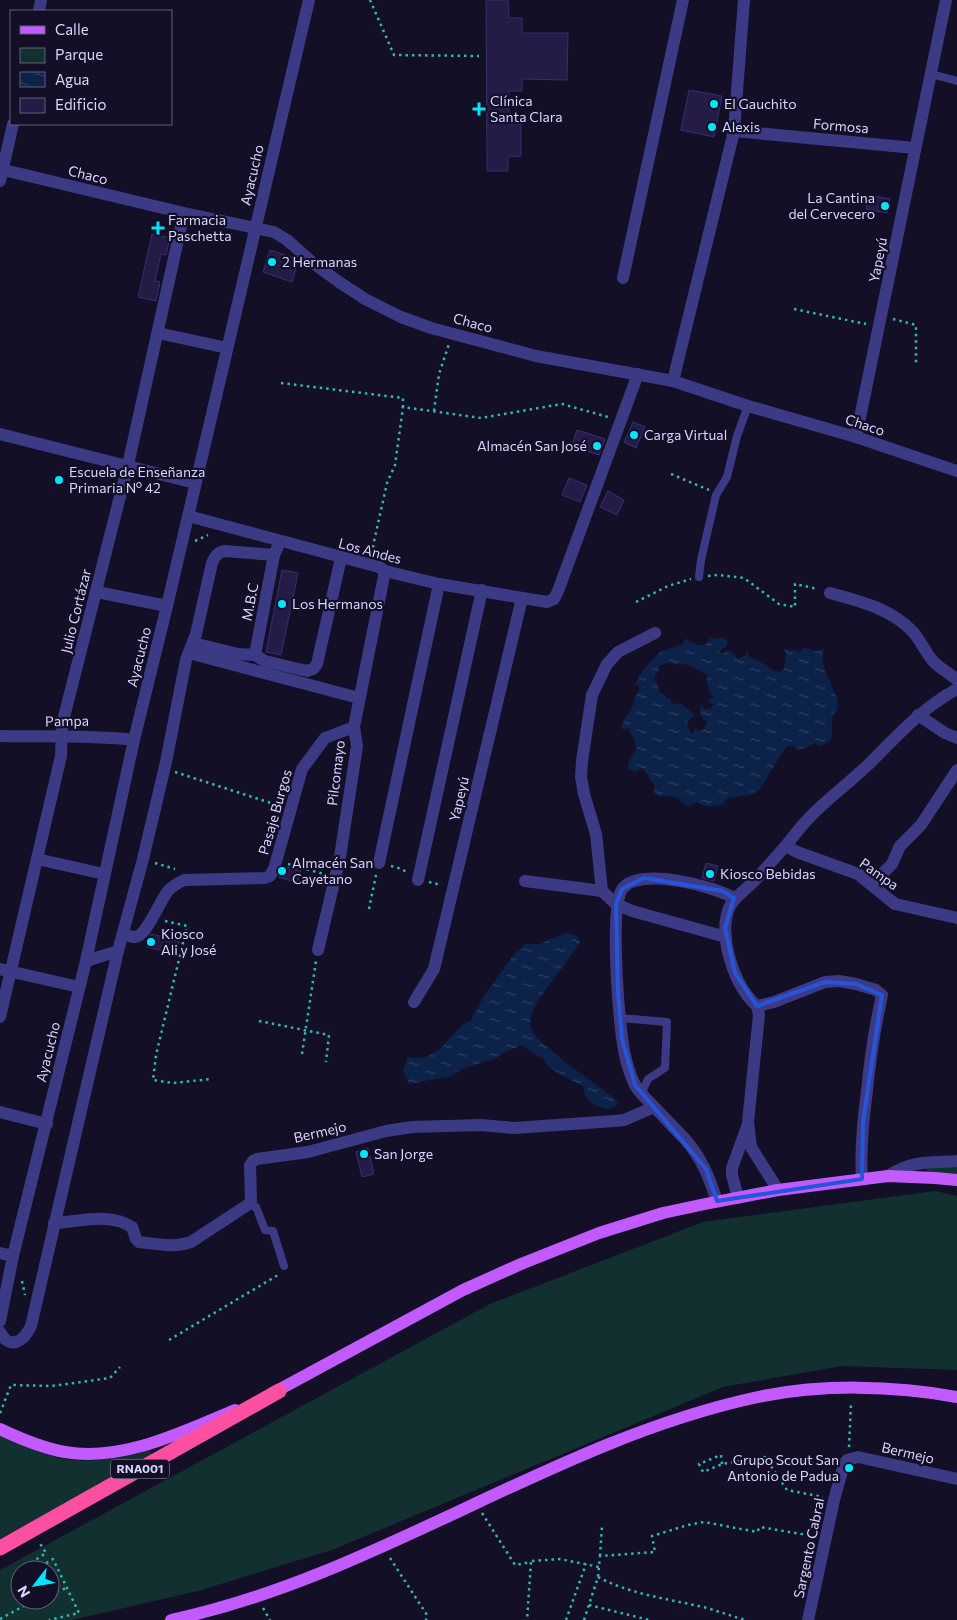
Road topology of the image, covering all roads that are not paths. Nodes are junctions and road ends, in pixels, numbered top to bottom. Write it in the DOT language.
graph roads {
  1 [pos="309,0"];
  2 [pos="683,0"];
  3 [pos="744,0"];
  4 [pos="946,0"];
  5 [pos="931,74"];
  6 [pos="957,81"];
  7 [pos="13,125"];
  8 [pos="734,131"];
  9 [pos="915,148"];
  10 [pos="1,173"];
  11 [pos="184,213"];
  12 [pos="255,228"];
  13 [pos="623,278"];
  14 [pos="158,333"];
  15 [pos="227,348"];
  16 [pos="638,374"];
  17 [pos="674,382"];
  18 [pos="748,406"];
  19 [pos="0,434"];
  20 [pos="856,436"];
  21 [pos="128,465"];
  22 [pos="957,471"];
  23 [pos="195,483"];
  24 [pos="188,516"];
  25 [pos="280,542"];
  26 [pos="274,555"];
  27 [pos="341,558"];
  28 [pos="382,569"];
  29 [pos="699,577"];
  30 [pos="439,584"];
  31 [pos="482,590"];
  32 [pos="97,592"];
  33 [pos="830,593"];
  34 [pos="522,598"];
  35 [pos="167,606"];
  36 [pos="654,633"];
  37 [pos="191,648"];
  38 [pos="255,655"];
  39 [pos="957,680"];
  40 [pos="957,689"];
  41 [pos="359,698"];
  42 [pos="918,715"];
  43 [pos="354,727"];
  44 [pos="0,736"];
  45 [pos="61,737"];
  46 [pos="957,738"];
  47 [pos="134,740"];
  48 [pos="956,772"];
  49 [pos="786,846"];
  50 [pos="37,859"];
  51 [pos="379,863"];
  52 [pos="104,874"];
  53 [pos="418,880"];
  54 [pos="525,881"];
  55 [pos="872,884"];
  56 [pos="602,891"];
  57 [pos="734,898"];
  58 [pos="616,904"];
  59 [pos="957,918"];
  60 [pos="123,934"];
  61 [pos="726,937"];
  62 [pos="318,950"];
  63 [pos="118,951"];
  64 [pos="86,962"];
  65 [pos="5,970"];
  66 [pos="79,987"];
  67 [pos="414,1002"];
  68 [pos="757,1006"];
  69 [pos="0,1017"];
  70 [pos="620,1018"];
  71 [pos="641,1094"];
  72 [pos="654,1107"];
  73 [pos="0,1112"];
  74 [pos="748,1122"];
  75 [pos="46,1124"];
  76 [pos="957,1161"];
  77 [pos="888,1176"];
  78 [pos="862,1179"];
  79 [pos="957,1180"];
  80 [pos="778,1190"];
  81 [pos="738,1198"];
  82 [pos="717,1201"];
  83 [pos="249,1204"];
  84 [pos="54,1223"];
  85 [pos="0,1253"];
  86 [pos="13,1256"];
  87 [pos="284,1266"];
  88 [pos="0,1322"];
  89 [pos="0,1332"];
  90 [pos="279,1391"];
  91 [pos="957,1397"];
  92 [pos="0,1429"];
  93 [pos="852,1458"];
  94 [pos="957,1479"];
  95 [pos="0,1548"];
  96 [pos="171,1620"];
  97 [pos="808,1620"];
  1 -- 12 [label="street, Ayacucho"];
  2 -- 13 [label="street"];
  3 -- 8 [label="street"];
  4 -- 5 [label="street, Yapeyú"];
  5 -- 6 [label="lane"];
  5 -- 9 [label="street, Yapeyú"];
  7 -- 10 [label="street"];
  8 -- 9 [label="street, Formosa"];
  8 -- 17 [label="street"];
  9 -- 20 [label="street, Yapeyú"];
  10 -- 11 [label="street, Chaco"];
  11 -- 12 [label="street, Chaco"];
  11 -- 14 [label="street, Julio Cortázar"];
  12 -- 15 [label="street, Ayacucho"];
  12 -- 16 [label="street, Chaco"];
  14 -- 15 [label="street"];
  14 -- 21 [label="street, Julio Cortázar"];
  15 -- 23 [label="street, Ayacucho"];
  16 -- 17 [label="street, Chaco"];
  16 -- 34 [label="street, Los Andes"];
  17 -- 18 [label="street, Chaco"];
  18 -- 20 [label="street, Chaco"];
  18 -- 29 [label="lane"];
  19 -- 21 [label="street"];
  20 -- 22 [label="street, Chaco"];
  21 -- 23 [label="street"];
  21 -- 32 [label="street, Julio Cortázar"];
  23 -- 24 [label="street, Ayacucho"];
  24 -- 25 [label="street, Los Andes"];
  24 -- 35 [label="street, Ayacucho"];
  25 -- 26 [label="street"];
  25 -- 27 [label="street, Los Andes"];
  26 -- 37 [label="street"];
  26 -- 38 [label="street, M.B.C"];
  27 -- 28 [label="street, Los Andes"];
  27 -- 38 [label="street"];
  28 -- 30 [label="street, Los Andes"];
  28 -- 41 [label="street, Pilcomayo"];
  30 -- 31 [label="street, Los Andes"];
  30 -- 51 [label="street"];
  31 -- 34 [label="street, Los Andes"];
  31 -- 53 [label="street"];
  32 -- 35 [label="street"];
  32 -- 45 [label="street, Julio Cortázar"];
  33 -- 39 [label="street"];
  34 -- 67 [label="street, Yapeyú"];
  35 -- 47 [label="street, Ayacucho"];
  36 -- 56 [label="street"];
  37 -- 38 [label="street"];
  37 -- 41 [label="street"];
  37 -- 60 [label="street"];
  40 -- 42 [label="street"];
  41 -- 43 [label="street, Pilcomayo"];
  42 -- 46 [label="street"];
  42 -- 49 [label="street"];
  43 -- 60 [label="street, Pasaje Burgos"];
  43 -- 62 [label="street, Pilcomayo"];
  44 -- 45 [label="street, Pampa"];
  45 -- 47 [label="street, Pampa"];
  45 -- 50 [label="street, Julio Cortázar"];
  47 -- 52 [label="street, Ayacucho"];
  48 -- 55 [label="street"];
  49 -- 55 [label="street, Pampa"];
  49 -- 57 [label="street"];
  50 -- 52 [label="street"];
  50 -- 65 [label="street, Julio Cortázar"];
  52 -- 64 [label="street, Ayacucho"];
  54 -- 56 [label="street"];
  55 -- 59 [label="street, Pampa"];
  56 -- 58 [label="street"];
  57 -- 58 [label="street"];
  57 -- 61 [label="street"];
  58 -- 61 [label="street"];
  58 -- 70 [label="street"];
  60 -- 63 [label="street"];
  61 -- 68 [label="street"];
  63 -- 64 [label="street"];
  63 -- 84 [label="street"];
  64 -- 66 [label="street, Ayacucho"];
  65 -- 66 [label="street"];
  65 -- 69 [label="street, Julio Cortázar"];
  66 -- 75 [label="street, Ayacucho"];
  68 -- 74 [label="street"];
  68 -- 78 [label="street"];
  70 -- 71 [label="street"];
  70 -- 71 [label="lane"];
  71 -- 72 [label="street"];
  72 -- 82 [label="street"];
  72 -- 83 [label="street, Bermejo"];
  73 -- 75 [label="street"];
  74 -- 80 [label="street"];
  74 -- 81 [label="street"];
  75 -- 86 [label="street, Ayacucho"];
  76 -- 77 [label="street"];
  77 -- 78 [label="main road"];
  77 -- 79 [label="main road"];
  78 -- 80 [label="main road"];
  80 -- 81 [label="main road"];
  81 -- 82 [label="main road"];
  82 -- 90 [label="main road"];
  83 -- 84 [label="street"];
  83 -- 87 [label="lane"];
  84 -- 89 [label="street"];
  85 -- 86 [label="street"];
  86 -- 88 [label="street, Ayacucho"];
  90 -- 92 [label="main road"];
  90 -- 95 [label="highway, RNA001"];
  91 -- 96 [label="main road"];
  93 -- 94 [label="street, Bermejo"];
  93 -- 97 [label="street, Sargento Cabral"];
}
